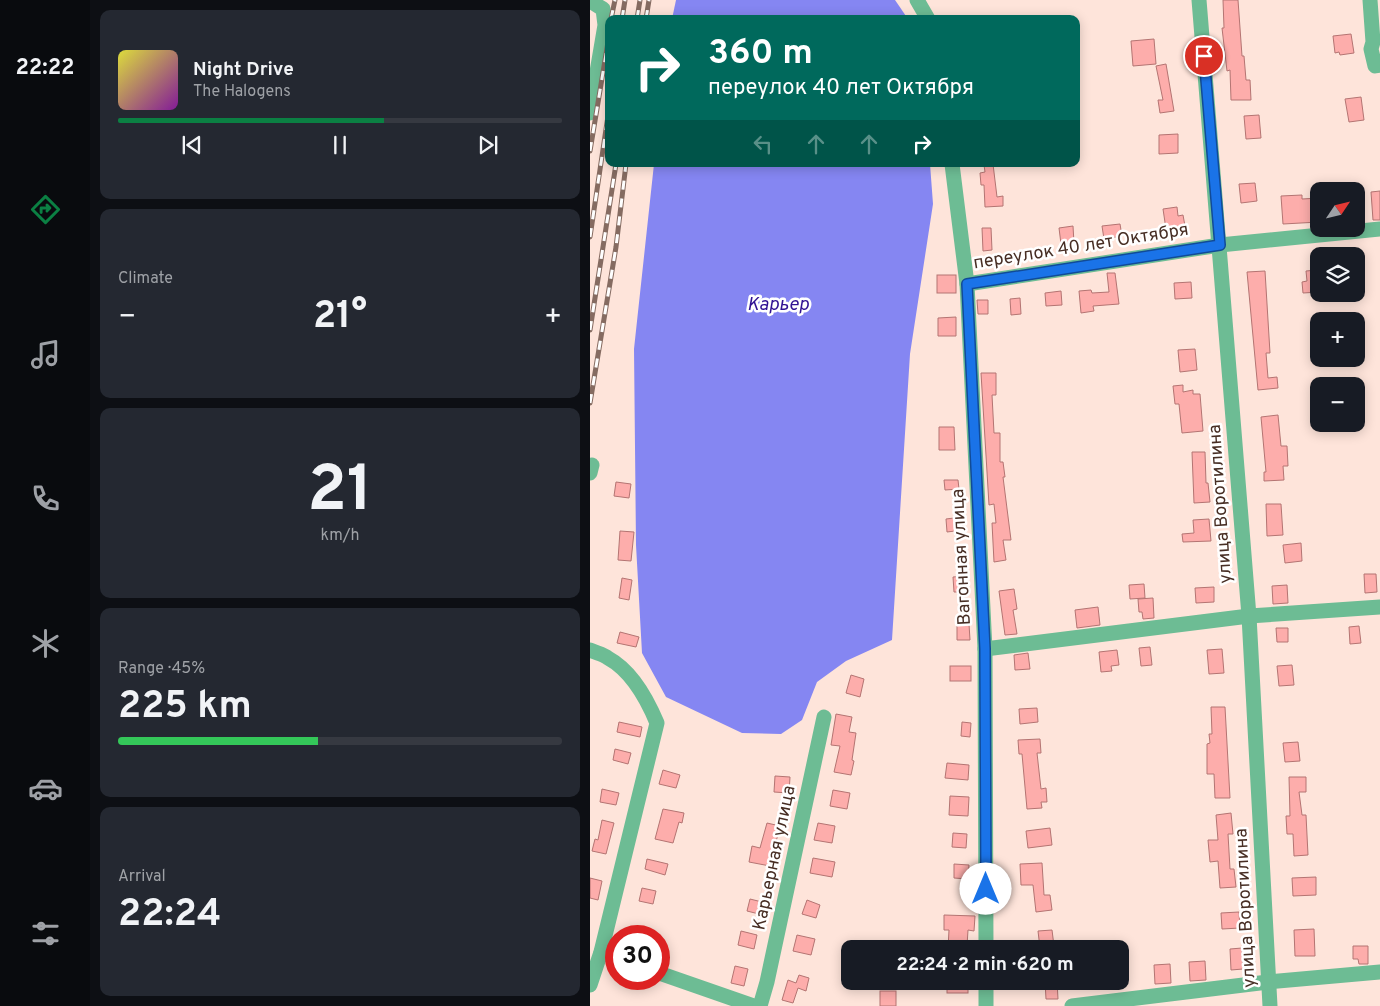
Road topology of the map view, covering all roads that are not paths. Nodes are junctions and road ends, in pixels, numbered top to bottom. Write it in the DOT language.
graph roads {
  1 [pos="917,0"];
  2 [pos="1200,0"];
  3 [pos="1370,0"];
  4 [pos="590,1"];
  5 [pos="926,15"];
  6 [pos="605,20"];
  7 [pos="605,30"];
  8 [pos="1380,65"];
  9 [pos="590,112"];
  10 [pos="952,167"];
  11 [pos="1380,229"];
  12 [pos="1220,245"];
  13 [pos="967,284"];
  14 [pos="1380,607"];
  15 [pos="1249,616"];
  16 [pos="985,649"];
  17 [pos="590,650"];
  18 [pos="824,717"];
  19 [pos="986,940"];
  20 [pos="601,952"];
  21 [pos="605,954"];
  22 [pos="1380,972"];
  23 [pos="670,977"];
  24 [pos="1268,982"];
  25 [pos="590,985"];
  26 [pos="986,990"];
  27 [pos="754,1006"];
  28 [pos="760,1006"];
  29 [pos="986,1006"];
  30 [pos="1072,1006"];
  31 [pos="1270,1006"];
  1 -- 5 [label="street"];
  2 -- 12 [label="street, улица Воротилина"];
  3 -- 8 [label="street"];
  4 -- 6 [label="street"];
  7 -- 9 [label="street"];
  10 -- 13 [label="street, Вагонная улица"];
  11 -- 12 [label="street, переулок 40 лет Октября"];
  12 -- 13 [label="street, переулок 40 лет Октября"];
  12 -- 15 [label="street, улица Воротилина"];
  13 -- 16 [label="street, Вагонная улица"];
  14 -- 15 [label="street"];
  15 -- 16 [label="street"];
  15 -- 24 [label="street, улица Воротилина"];
  16 -- 19 [label="street, Вагонная улица"];
  17 -- 20 [label="street"];
  18 -- 28 [label="street, Карьерная улица"];
  20 -- 21 [label="street"];
  20 -- 25 [label="street"];
  22 -- 24 [label="street"];
  23 -- 27 [label="street"];
  24 -- 30 [label="street"];
  24 -- 31 [label="street, улица Воротилина"];
  26 -- 29 [label="street"];
}
